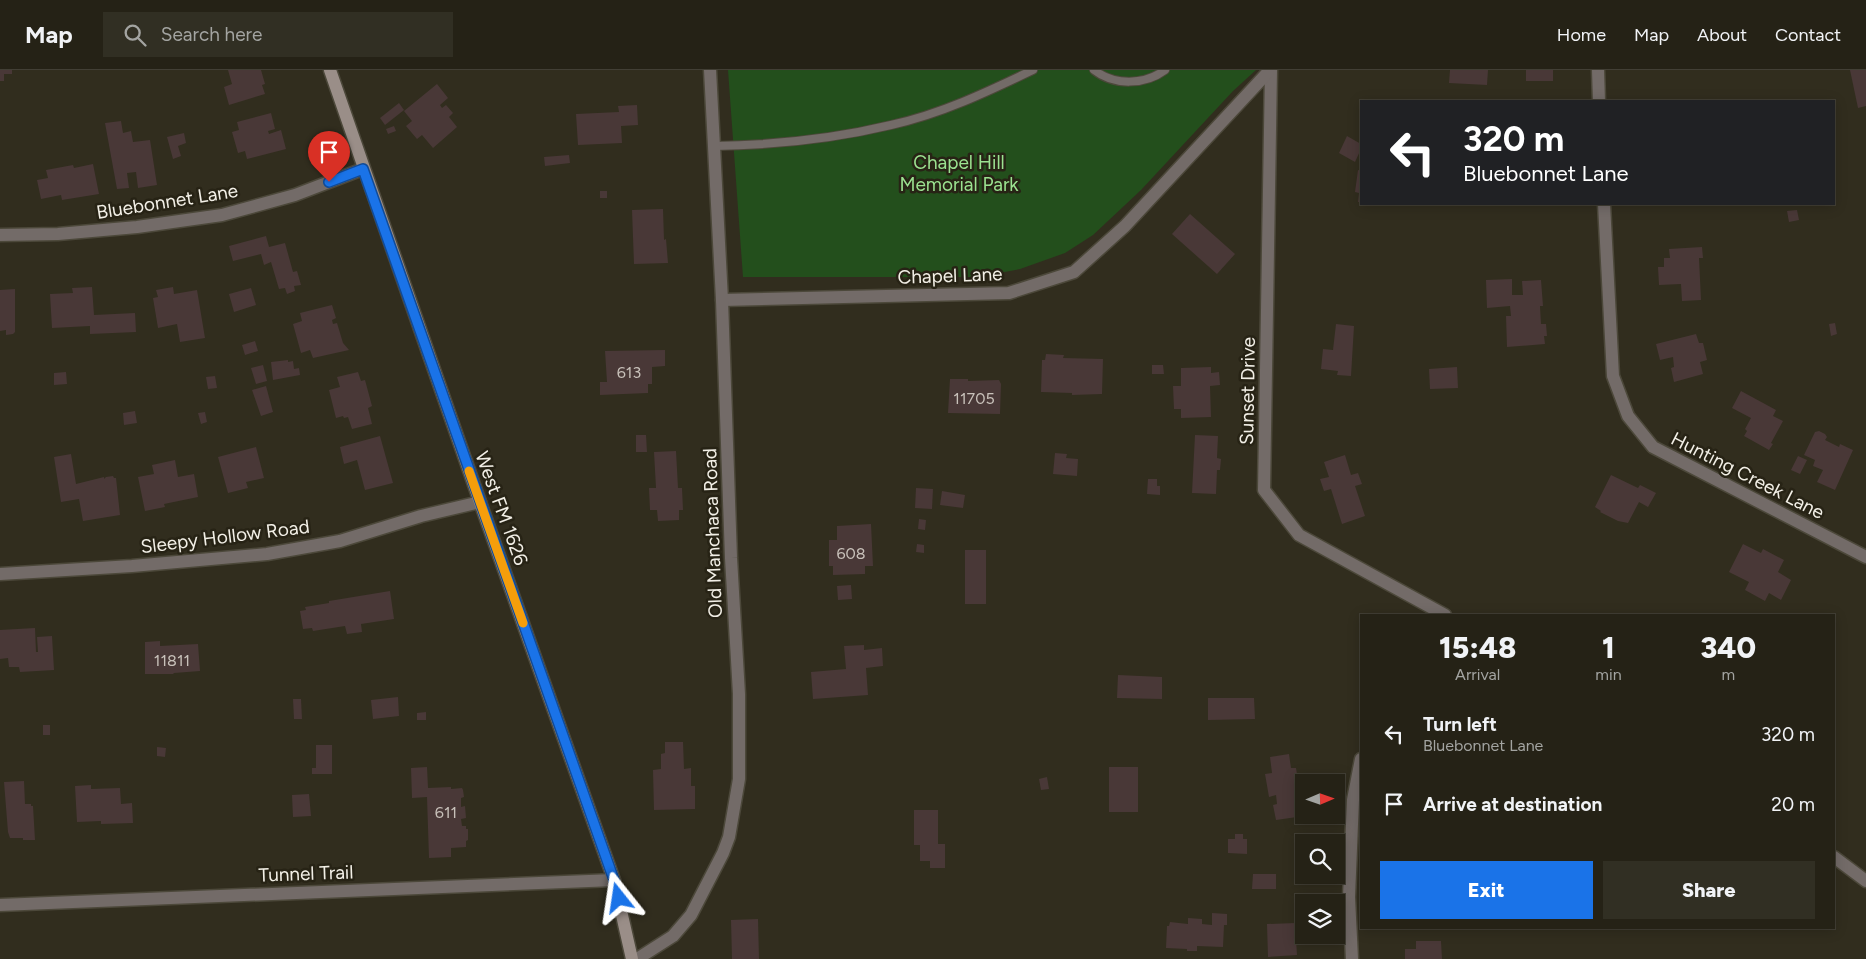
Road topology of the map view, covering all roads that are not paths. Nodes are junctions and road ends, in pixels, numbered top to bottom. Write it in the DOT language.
graph roads {
  1 [pos="330,70"];
  2 [pos="710,70"];
  3 [pos="1033,70"];
  4 [pos="1094,70"];
  5 [pos="1165,70"];
  6 [pos="1271,70"];
  7 [pos="1598,70"];
  8 [pos="1599,100"];
  9 [pos="714,146"];
  10 [pos="363,169"];
  11 [pos="1604,205"];
  12 [pos="0,236"];
  13 [pos="722,300"];
  14 [pos="480,502"];
  15 [pos="1866,556"];
  16 [pos="0,574"];
  17 [pos="1443,614"];
  18 [pos="1360,764"];
  19 [pos="1835,858"];
  20 [pos="614,880"];
  21 [pos="1866,881"];
  22 [pos="0,904"];
  23 [pos="632,959"];
  24 [pos="637,959"];
  25 [pos="1352,959"];
  1 -- 10 [label="main road, West FM 1626"];
  2 -- 9 [label="street, Old Manchaca Road"];
  3 -- 9 [label="lane"];
  4 -- 5 [label="lane"];
  6 -- 13 [label="street, Chapel Lane"];
  6 -- 17 [label="street, Sunset Drive"];
  7 -- 8 [label="street"];
  9 -- 13 [label="street, Old Manchaca Road"];
  10 -- 12 [label="street, Bluebonnet Lane"];
  10 -- 14 [label="main road, West FM 1626"];
  11 -- 15 [label="street, Hunting Creek Lane"];
  13 -- 24 [label="street, Old Manchaca Road"];
  14 -- 16 [label="street, Sleepy Hollow Road"];
  14 -- 20 [label="main road, West FM 1626"];
  18 -- 25 [label="street"];
  19 -- 21 [label="street"];
  20 -- 22 [label="street, Tunnel Trail"];
  20 -- 23 [label="main road, West FM 1626"];
}
